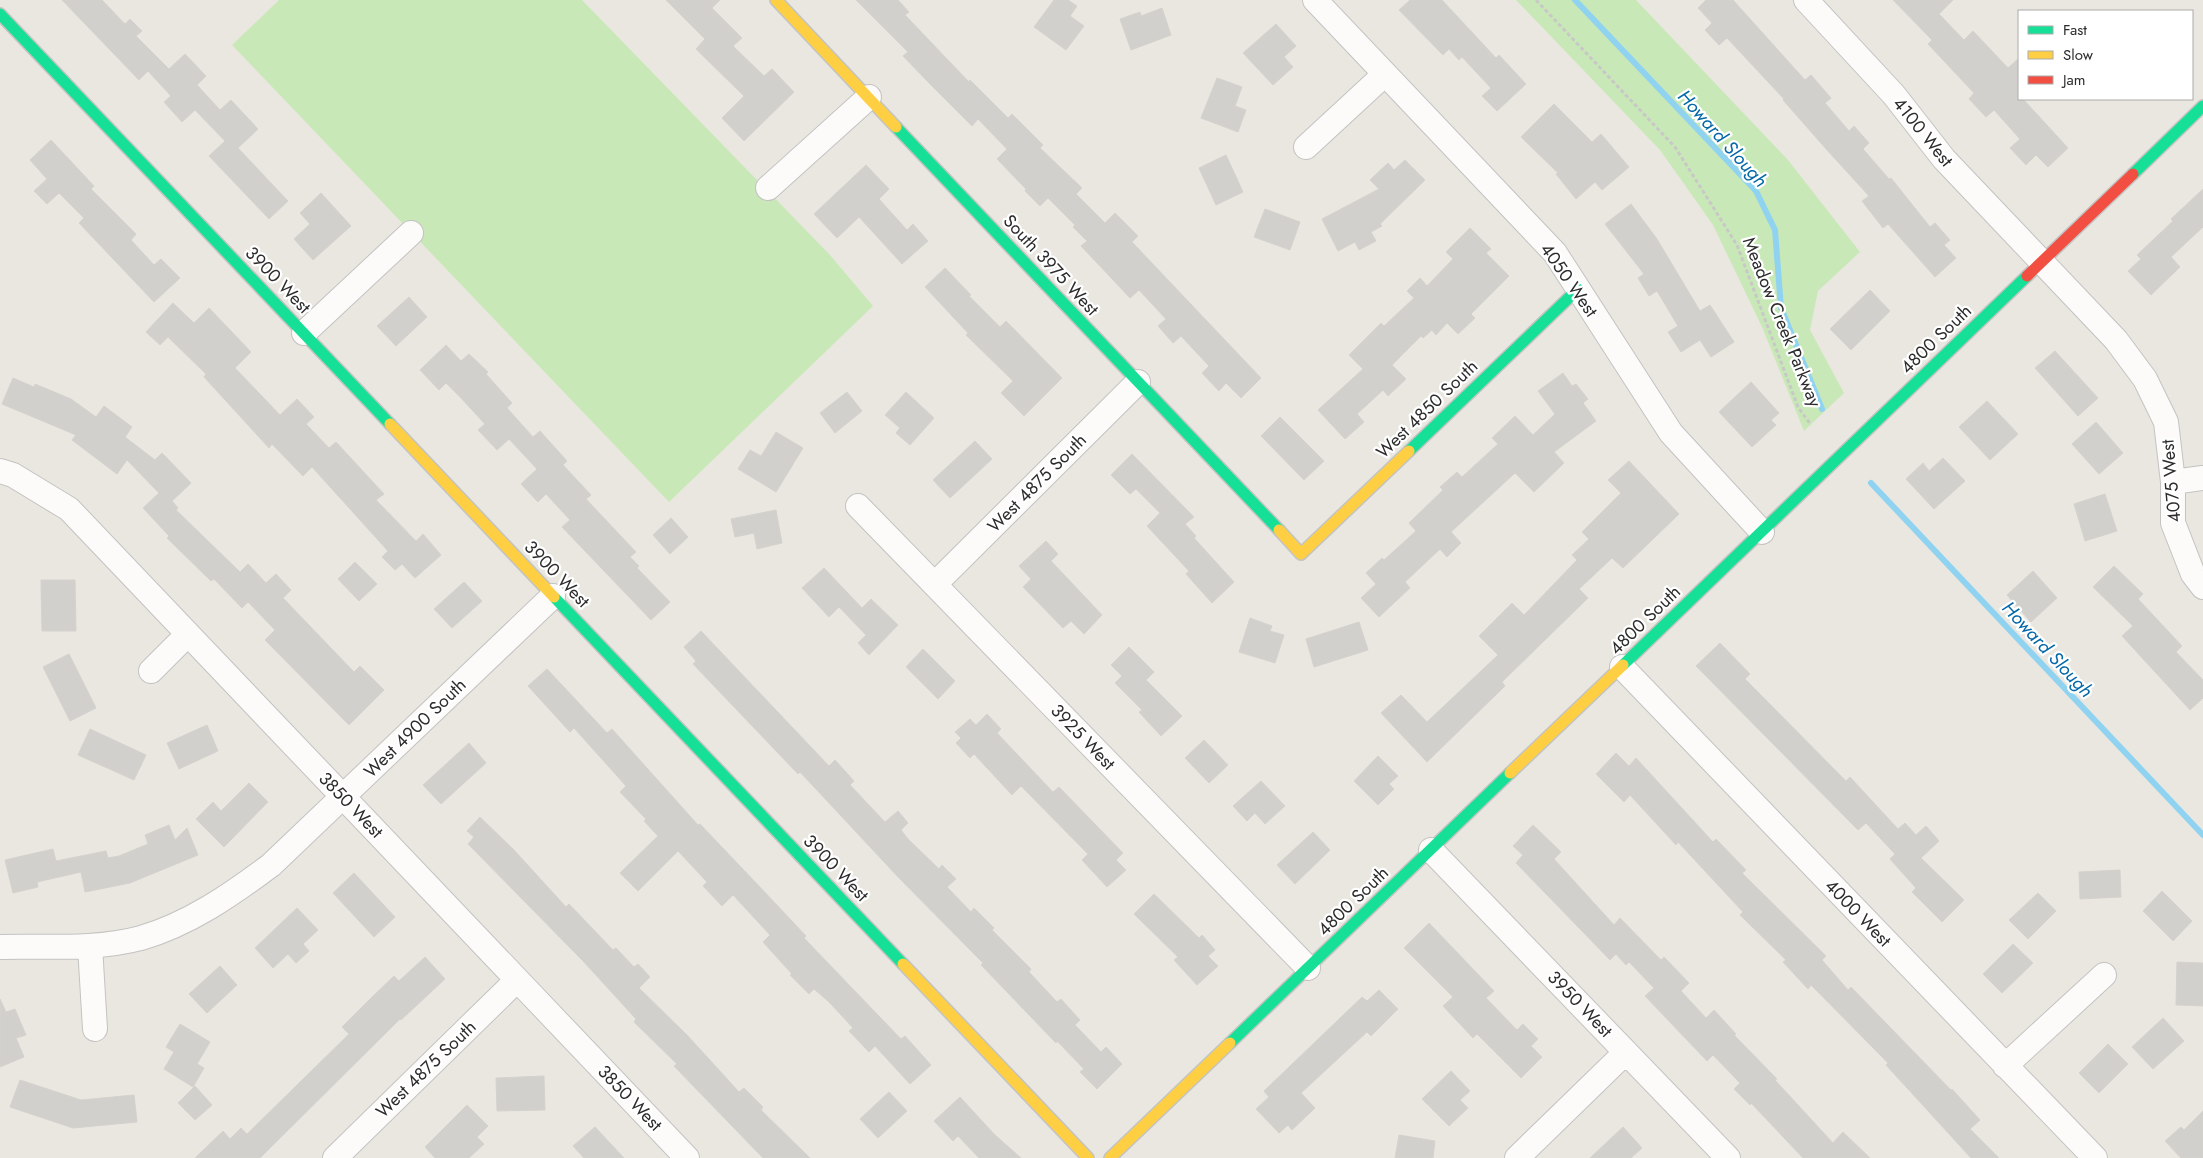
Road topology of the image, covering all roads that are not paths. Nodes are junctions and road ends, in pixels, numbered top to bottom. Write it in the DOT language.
graph roads {
  1 [pos="776,0"];
  2 [pos="1315,0"];
  3 [pos="1806,0"];
  4 [pos="0,14"];
  5 [pos="1385,74"];
  6 [pos="869,97"];
  7 [pos="2203,106"];
  8 [pos="1306,147"];
  9 [pos="768,188"];
  10 [pos="411,233"];
  11 [pos="2042,262"];
  12 [pos="1578,289"];
  13 [pos="304,333"];
  14 [pos="1138,382"];
  15 [pos="0,471"];
  16 [pos="2203,478"];
  17 [pos="2174,482"];
  18 [pos="858,506"];
  19 [pos="1762,532"];
  20 [pos="1301,554"];
  21 [pos="935,584"];
  22 [pos="2203,587"];
  23 [pos="553,596"];
  24 [pos="188,634"];
  25 [pos="1622,667"];
  26 [pos="151,670"];
  27 [pos="342,796"];
  28 [pos="1431,850"];
  29 [pos="90,946"];
  30 [pos="0,947"];
  31 [pos="1308,968"];
  32 [pos="2104,975"];
  33 [pos="517,980"];
  34 [pos="95,1029"];
  35 [pos="1626,1052"];
  36 [pos="2005,1066"];
  37 [pos="335,1158"];
  38 [pos="687,1158"];
  39 [pos="1088,1158"];
  40 [pos="1110,1158"];
  41 [pos="1517,1158"];
  42 [pos="1728,1158"];
  43 [pos="2095,1158"];
  1 -- 6 [label="street, South 3975 West"];
  2 -- 5 [label="street, 4050 West"];
  3 -- 11 [label="street, 4100 West"];
  4 -- 13 [label="street, 3900 West"];
  5 -- 8 [label="street"];
  5 -- 12 [label="street, 4050 West"];
  6 -- 9 [label="street"];
  6 -- 14 [label="street, South 3975 West"];
  7 -- 11 [label="street, 4800 South"];
  10 -- 13 [label="street"];
  11 -- 17 [label="street, 4075 West"];
  11 -- 19 [label="street, 4800 South"];
  12 -- 19 [label="street, 4050 West"];
  12 -- 20 [label="street, West 4850 South"];
  13 -- 23 [label="street, 3900 West"];
  14 -- 20 [label="street, South 3975 West"];
  14 -- 21 [label="street, West 4875 South"];
  15 -- 24 [label="street, 3850 West"];
  16 -- 17 [label="street"];
  17 -- 22 [label="street, 4075 West"];
  18 -- 21 [label="street, 3925 West"];
  19 -- 25 [label="street, 4800 South"];
  21 -- 31 [label="street, 3925 West"];
  23 -- 27 [label="street, West 4900 South"];
  23 -- 39 [label="street, 3900 West"];
  24 -- 26 [label="street"];
  24 -- 27 [label="street, 3850 West"];
  25 -- 28 [label="street, 4800 South"];
  25 -- 36 [label="street, 4000 West"];
  27 -- 29 [label="street, West 4900 South"];
  27 -- 33 [label="street, 3850 West"];
  28 -- 31 [label="street, 4800 South"];
  28 -- 35 [label="street, 3950 West"];
  29 -- 30 [label="street, West 4900 South"];
  29 -- 34 [label="street"];
  31 -- 40 [label="street, 4800 South"];
  32 -- 36 [label="street"];
  33 -- 37 [label="street, West 4875 South"];
  33 -- 38 [label="street, 3850 West"];
  35 -- 41 [label="street"];
  35 -- 42 [label="street, 3950 West"];
  36 -- 43 [label="street, 4000 West"];
}
